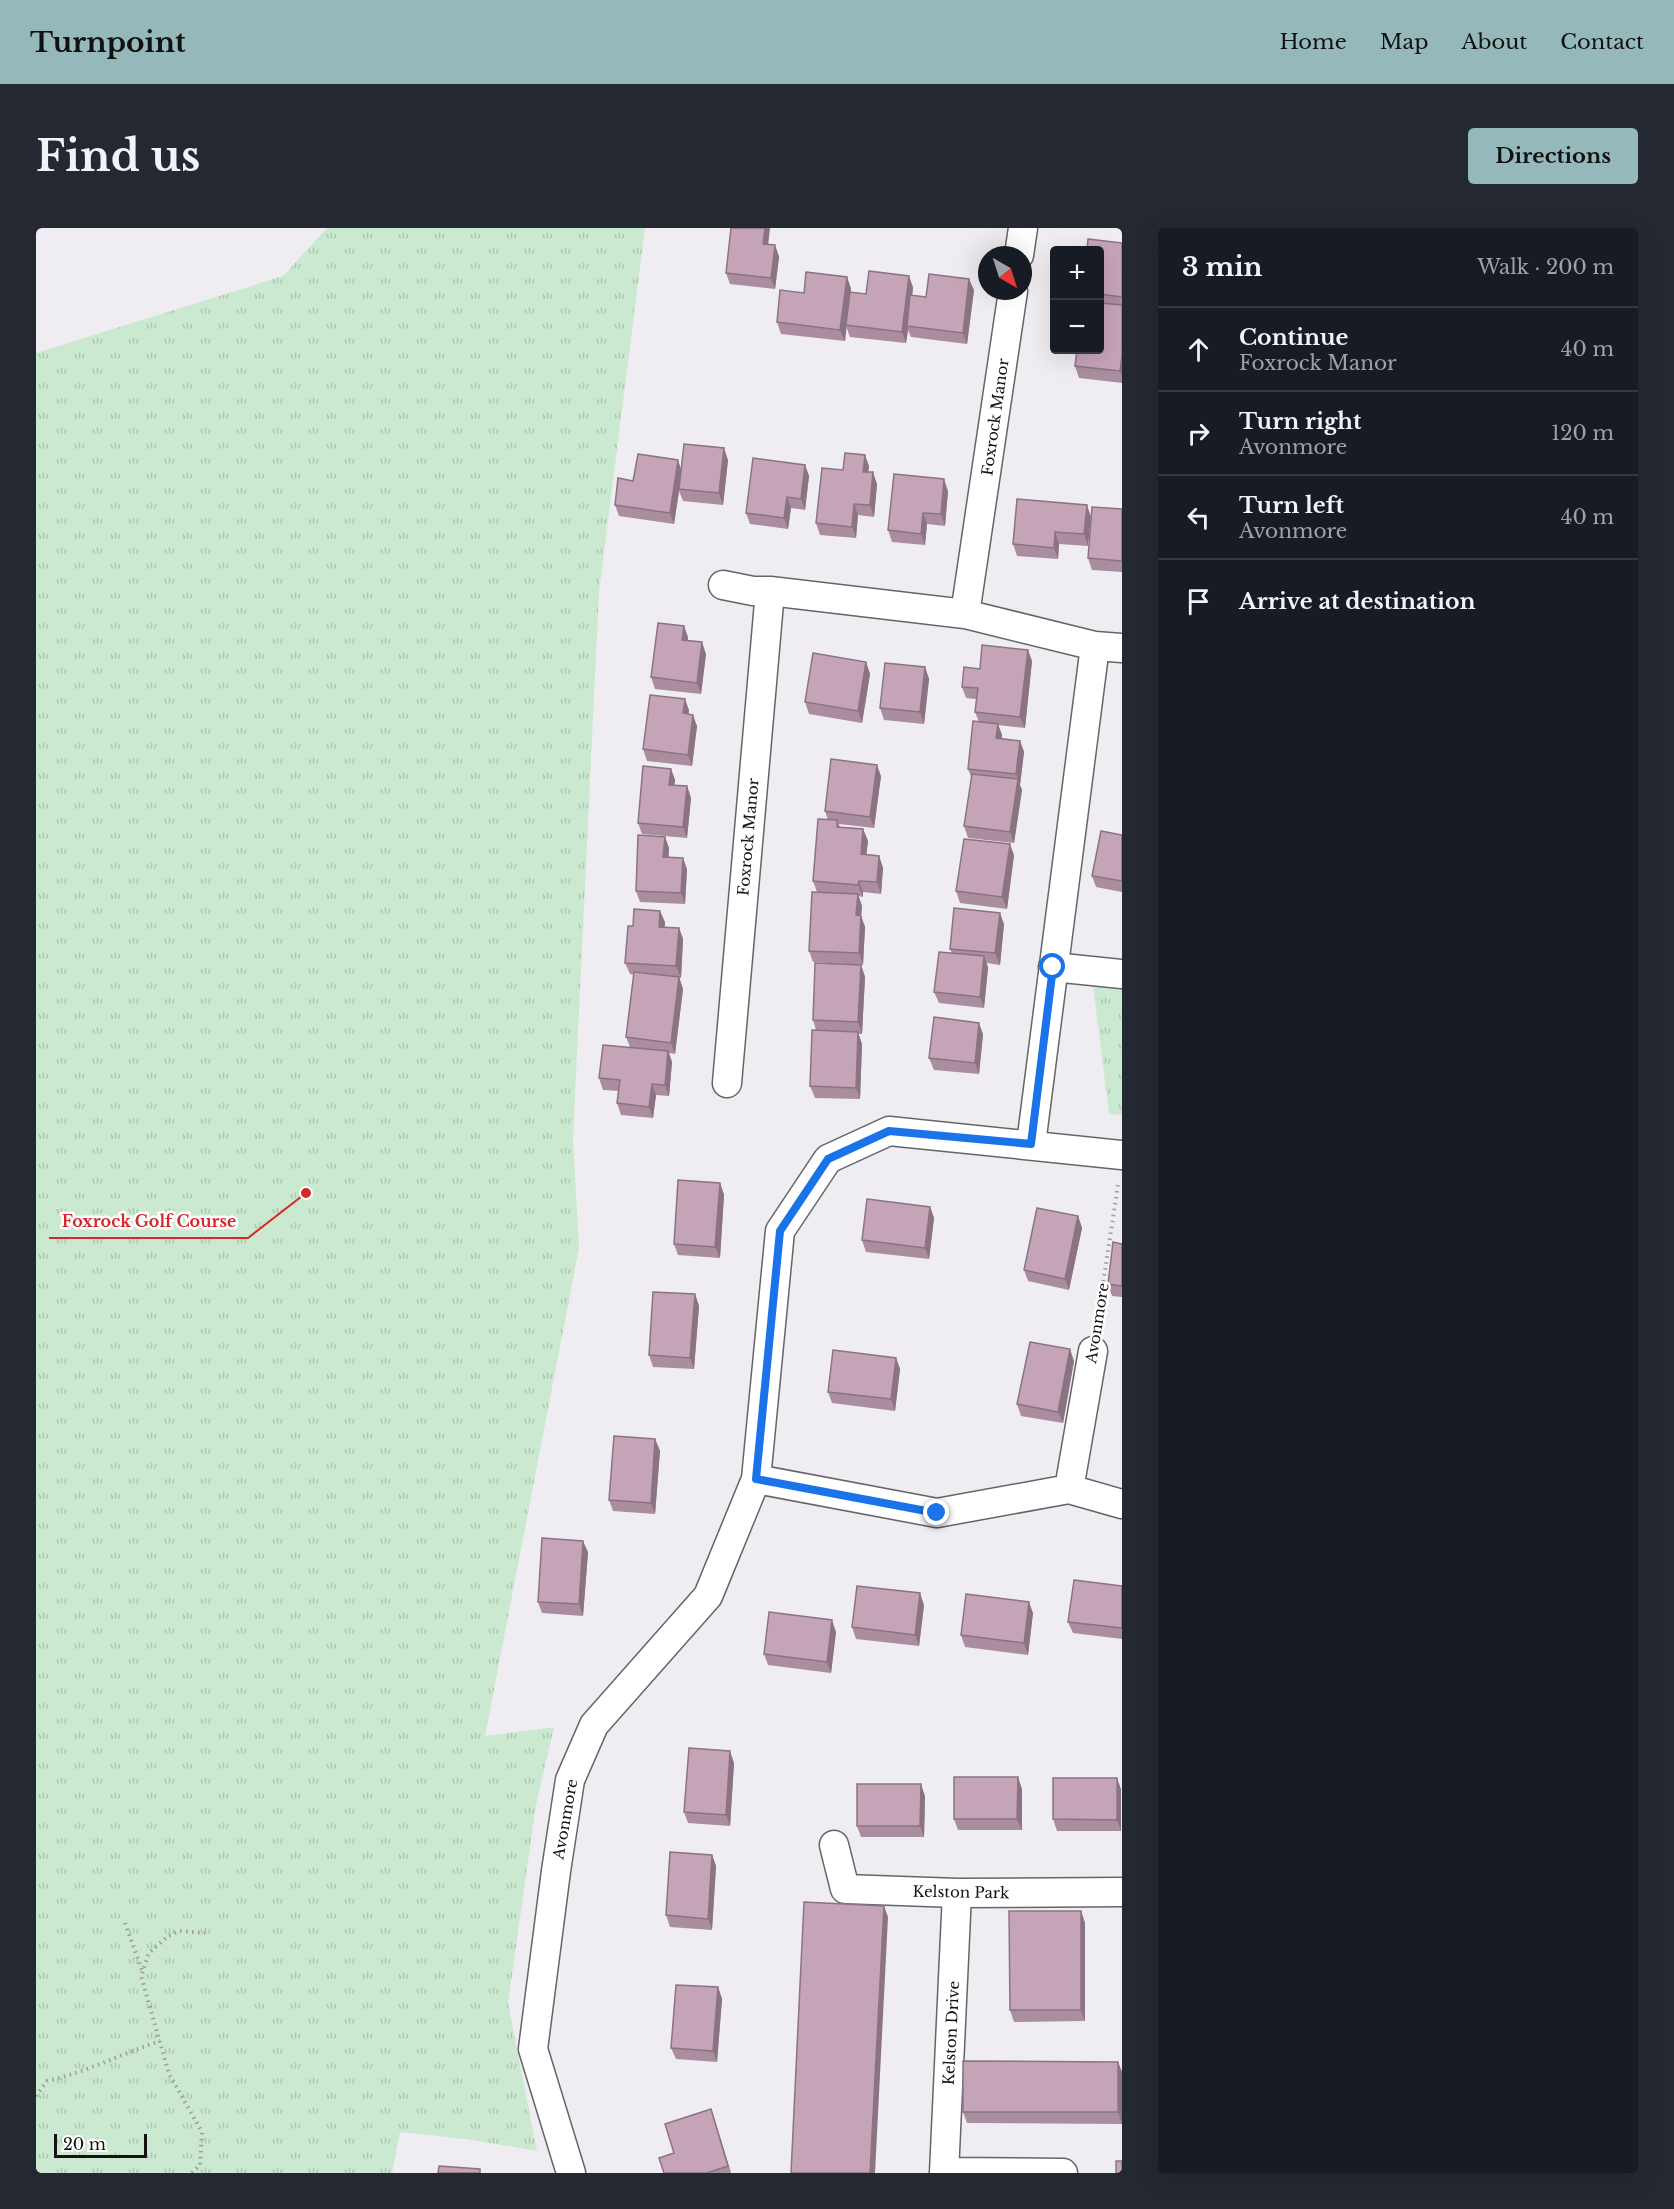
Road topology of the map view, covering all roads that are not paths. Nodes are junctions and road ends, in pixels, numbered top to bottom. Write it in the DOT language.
graph roads {
  1 [pos="1023,228"];
  2 [pos="1020,246"];
  3 [pos="1012,300"];
  4 [pos="723,585"];
  5 [pos="770,591"];
  6 [pos="965,614"];
  7 [pos="1108,647"];
  8 [pos="1053,967"];
  9 [pos="1122,974"];
  10 [pos="727,1083"];
  11 [pos="1031,1144"];
  12 [pos="1120,1167"];
  13 [pos="1093,1351"];
  14 [pos="756,1479"];
  15 [pos="1069,1489"];
  16 [pos="1122,1504"];
  17 [pos="834,1845"];
  18 [pos="1122,1892"];
  19 [pos="957,1893"];
  20 [pos="571,2173"];
  21 [pos="944,2173"];
  22 [pos="1063,2173"];
  1 -- 2 [label="street"];
  3 -- 6 [label="street, Foxrock Manor"];
  4 -- 5 [label="street"];
  5 -- 6 [label="street"];
  5 -- 10 [label="street, Foxrock Manor"];
  6 -- 7 [label="street"];
  7 -- 8 [label="street"];
  8 -- 9 [label="street"];
  8 -- 11 [label="street"];
  11 -- 12 [label="street"];
  11 -- 14 [label="street, Avonmore"];
  13 -- 15 [label="street, Avonmore"];
  14 -- 15 [label="street"];
  14 -- 20 [label="street, Avonmore"];
  15 -- 16 [label="street"];
  17 -- 19 [label="street, Kelston Park"];
  18 -- 19 [label="street, Kelston Park"];
  19 -- 21 [label="street, Kelston Drive"];
  21 -- 22 [label="street, Kelston Drive"];
}
